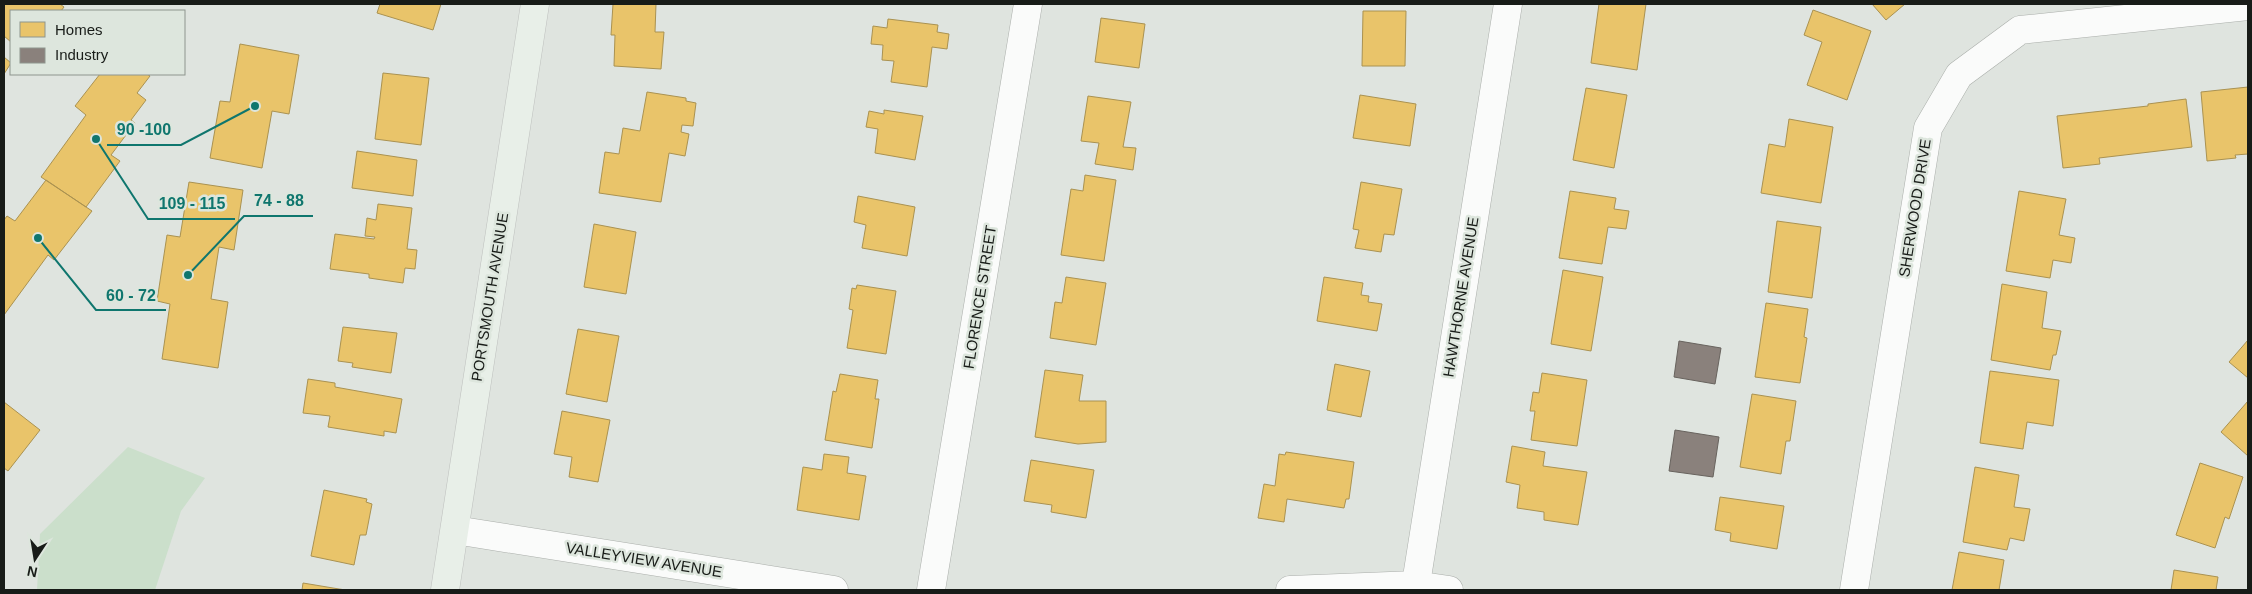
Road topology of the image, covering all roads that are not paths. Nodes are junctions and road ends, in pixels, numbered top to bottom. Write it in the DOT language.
graph roads {
  1 [pos="535,4"];
  2 [pos="1028,4"];
  3 [pos="1508,4"];
  4 [pos="2248,6"];
  5 [pos="455,530"];
  6 [pos="1415,588"];
  7 [pos="445,590"];
  8 [pos="834,590"];
  9 [pos="931,590"];
  10 [pos="1290,590"];
  11 [pos="1449,590"];
  12 [pos="1854,590"];
  1 -- 5 [label="main road, PORTSMOUTH AVENUE"];
  2 -- 9 [label="street, FLORENCE STREET"];
  3 -- 6 [label="street, HAWTHORNE AVENUE"];
  4 -- 12 [label="street, SHERWOOD DRIVE"];
  5 -- 7 [label="main road, PORTSMOUTH AVENUE"];
  5 -- 8 [label="street, VALLEYVIEW AVENUE"];
  6 -- 10 [label="street"];
  6 -- 11 [label="street"];
}
